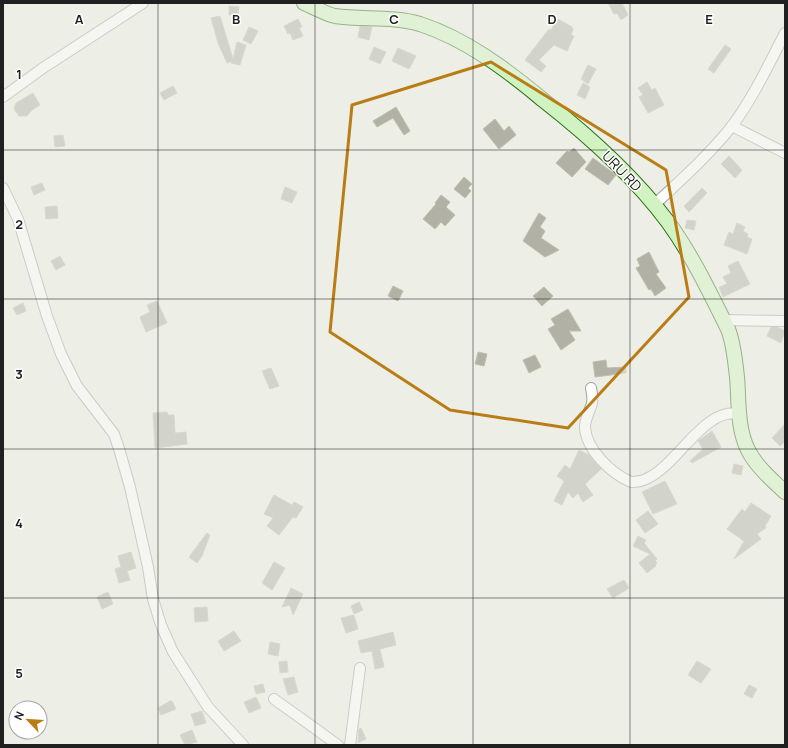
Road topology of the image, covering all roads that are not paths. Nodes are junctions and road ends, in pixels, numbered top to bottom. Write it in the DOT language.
graph roads {
  1 [pos="144,3"];
  2 [pos="304,3"];
  3 [pos="785,33"];
  4 [pos="3,97"];
  5 [pos="732,126"];
  6 [pos="785,153"];
  7 [pos="3,188"];
  8 [pos="654,204"];
  9 [pos="723,320"];
  10 [pos="785,321"];
  11 [pos="591,388"];
  12 [pos="740,414"];
  13 [pos="785,492"];
  14 [pos="360,668"];
  15 [pos="274,699"];
  16 [pos="243,745"];
  17 [pos="338,745"];
  18 [pos="350,745"];
  1 -- 4 [label="street"];
  2 -- 8 [label="street, URU RD"];
  3 -- 5 [label="street"];
  5 -- 6 [label="street"];
  5 -- 8 [label="street"];
  7 -- 16 [label="street"];
  8 -- 9 [label="street, URU RD"];
  9 -- 10 [label="street"];
  9 -- 12 [label="street, URU RD"];
  11 -- 12 [label="street"];
  12 -- 13 [label="street, URU RD"];
  14 -- 18 [label="street"];
  15 -- 17 [label="street"];
}
